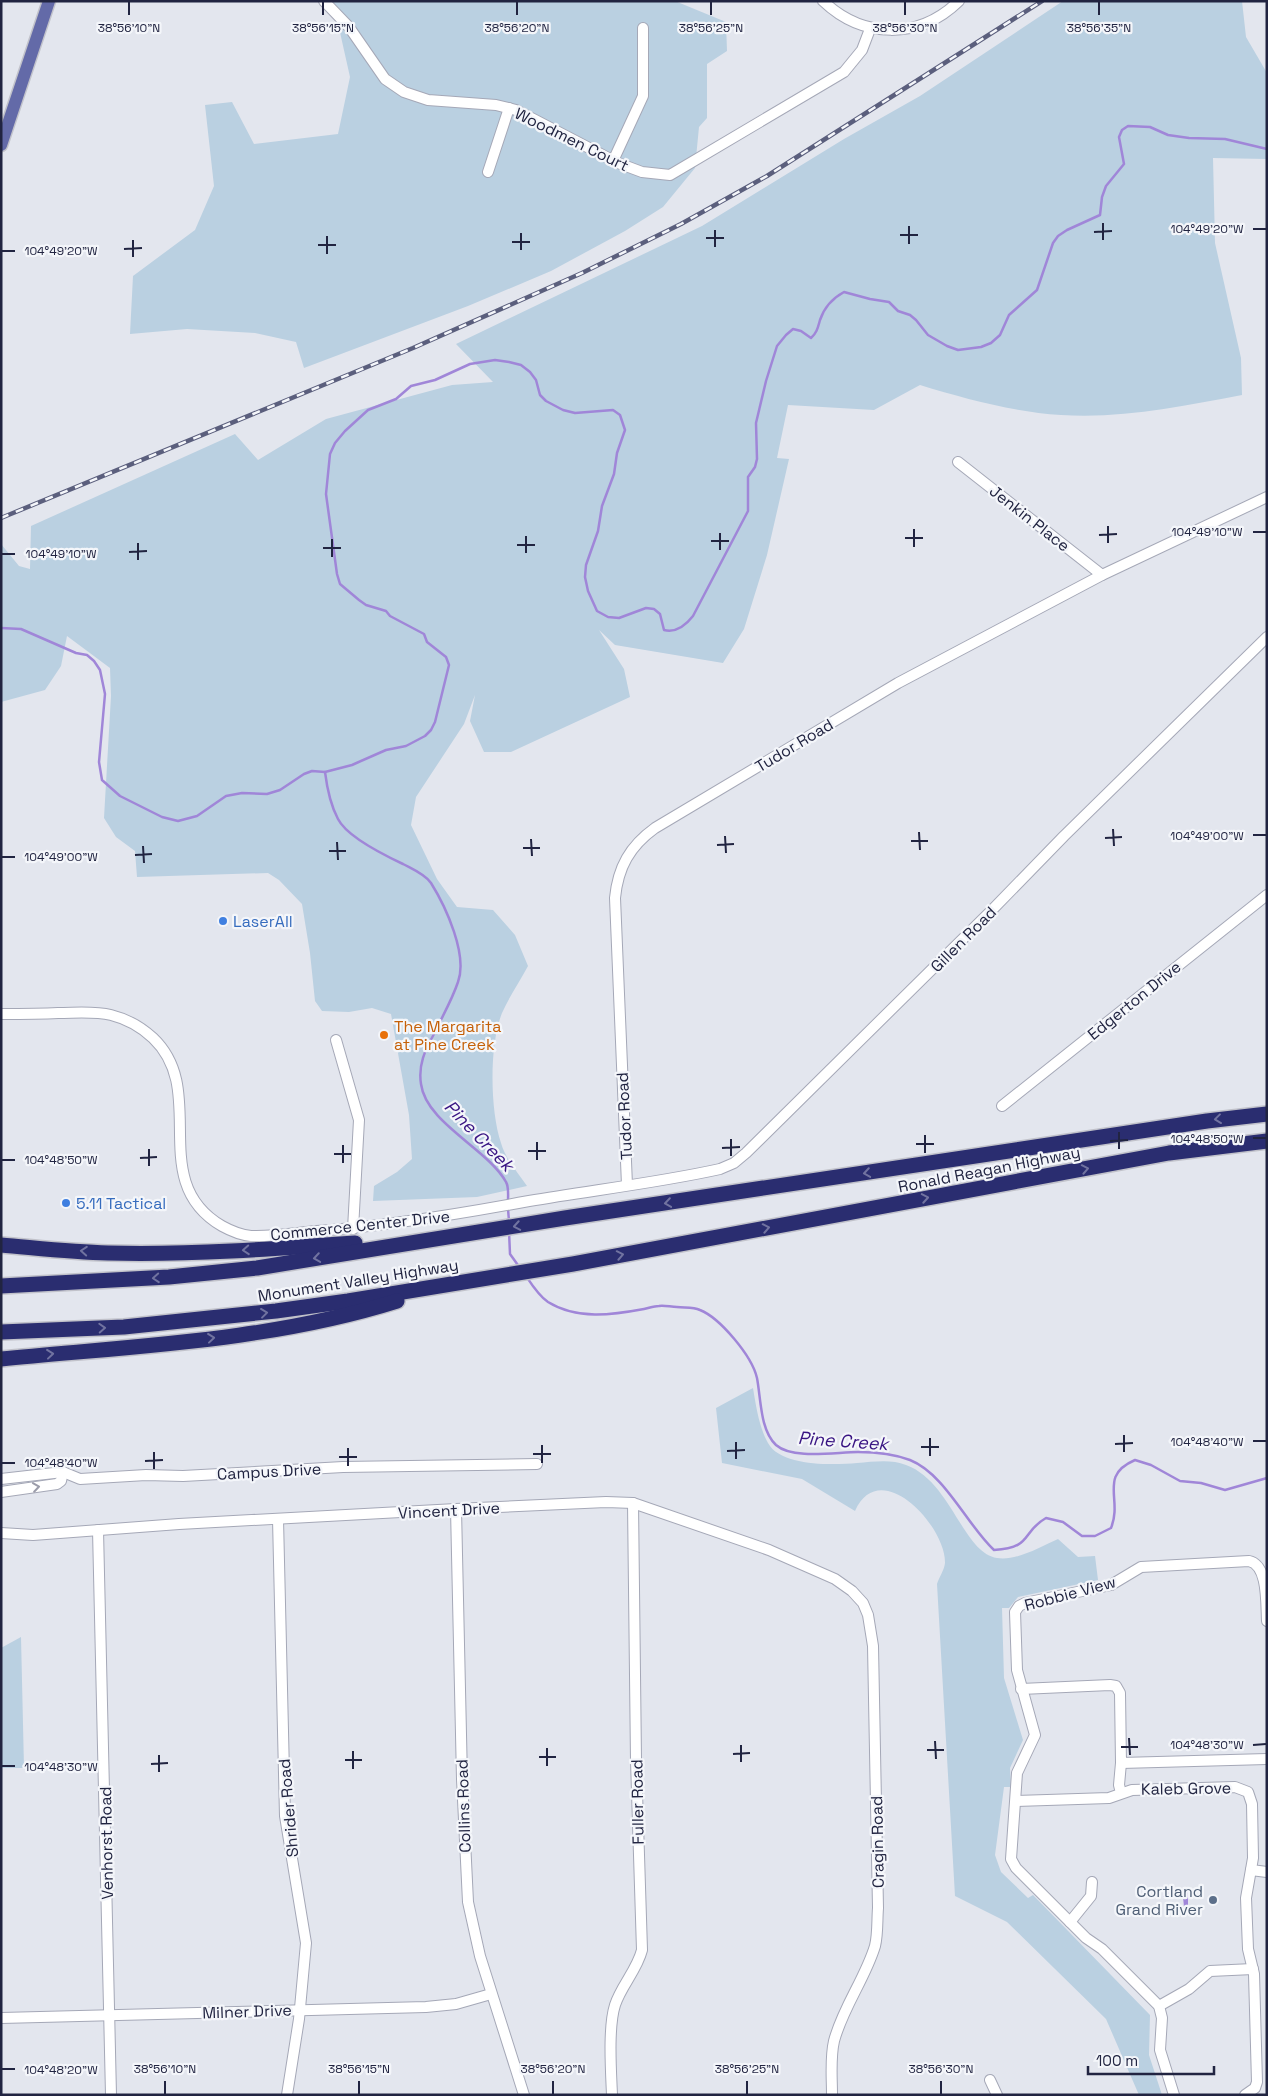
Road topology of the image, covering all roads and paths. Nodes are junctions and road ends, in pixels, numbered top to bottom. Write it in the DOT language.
graph roads {
  1 [pos="49,1"];
  2 [pos="324,1"];
  3 [pos="823,1"];
  4 [pos="959,1"];
  5 [pos="644,28"];
  6 [pos="870,29"];
  7 [pos="508,108"];
  8 [pos="1,145"];
  9 [pos="612,160"];
  10 [pos="488,172"];
  11 [pos="958,462"];
  12 [pos="1267,497"];
  13 [pos="1102,575"];
  14 [pos="1267,637"];
  15 [pos="1267,895"];
  16 [pos="1,1014"];
  17 [pos="336,1040"];
  18 [pos="1002,1106"];
  19 [pos="1267,1114"];
  20 [pos="1267,1141"];
  21 [pos="627,1185"];
  22 [pos="716,1196"];
  23 [pos="353,1228"];
  24 [pos="718,1237"];
  25 [pos="434,1239"];
  26 [pos="1,1245"];
  27 [pos="448,1284"];
  28 [pos="1,1286"];
  29 [pos="1,1332"];
  30 [pos="1,1359"];
  31 [pos="536,1464"];
  32 [pos="63,1472"];
  33 [pos="1,1479"];
  34 [pos="1,1492"];
  35 [pos="633,1502"];
  36 [pos="456,1509"];
  37 [pos="278,1519"];
  38 [pos="98,1530"];
  39 [pos="1,1533"];
  40 [pos="33,1535"];
  41 [pos="1,1540"];
  42 [pos="848,1588"];
  43 [pos="1267,1621"];
  44 [pos="1021,1689"];
  45 [pos="1267,1759"];
  46 [pos="1121,1763"];
  47 [pos="1121,1794"];
  48 [pos="1016,1800"];
  49 [pos="1251,1870"];
  50 [pos="1267,1872"];
  51 [pos="1092,1882"];
  52 [pos="1070,1922"];
  53 [pos="1253,1969"];
  54 [pos="491,1994"];
  55 [pos="1159,2006"];
  56 [pos="300,2010"];
  57 [pos="110,2016"];
  58 [pos="1,2018"];
  59 [pos="990,2080"];
  60 [pos="111,2095"];
  61 [pos="287,2095"];
  62 [pos="524,2095"];
  63 [pos="612,2095"];
  64 [pos="832,2095"];
  65 [pos="997,2095"];
  66 [pos="1174,2095"];
  67 [pos="1244,2095"];
  1 -- 8 [label="main road"];
  2 -- 7 [label="street, Woodmen Court"];
  3 -- 6 [label="street"];
  4 -- 6 [label="street"];
  5 -- 9 [label="street"];
  6 -- 9 [label="street, Woodmen Court"];
  7 -- 9 [label="street, Woodmen Court"];
  7 -- 10 [label="street"];
  11 -- 13 [label="street, Jenkin Place"];
  12 -- 13 [label="street, Tudor Road"];
  13 -- 21 [label="street, Tudor Road"];
  14 -- 21 [label="street, Gillen Road"];
  15 -- 18 [label="street, Edgerton Drive"];
  16 -- 23 [label="street, Commerce Center Drive"];
  17 -- 23 [label="street"];
  19 -- 22 [label="highway, Ronald Reagan Highway, one-way"];
  24 -- 20 [label="highway, Ronald Reagan Highway, one-way"];
  21 -- 23 [label="street, Commerce Center Drive"];
  22 -- 25 [label="highway, Monument Valley Highway, one-way"];
  27 -- 24 [label="highway, Monument Valley Highway, one-way"];
  25 -- 26 [label="highway, one-way"];
  25 -- 28 [label="highway, Monument Valley Highway, one-way"];
  29 -- 27 [label="highway, Monument Valley Highway, one-way"];
  30 -- 27 [label="highway, one-way"];
  31 -- 32 [label="street, Campus Drive"];
  32 -- 33 [label="street, Campus Drive"];
  34 -- 32 [label="street, one-way"];
  35 -- 36 [label="street, Vincent Drive"];
  35 -- 42 [label="street, Vincent Drive"];
  35 -- 63 [label="street, Fuller Road"];
  36 -- 37 [label="street, Vincent Drive"];
  36 -- 54 [label="street, Collins Road"];
  37 -- 38 [label="street, Vincent Drive"];
  37 -- 56 [label="street, Shrider Road"];
  38 -- 40 [label="street, Vincent Drive"];
  38 -- 57 [label="street, Venhorst Road"];
  39 -- 40 [label="street, Vincent Drive"];
  40 -- 41 [label="street, Vincent Drive"];
  42 -- 64 [label="street, Cragin Road"];
  43 -- 44 [label="street, Robbie View"];
  44 -- 46 [label="street"];
  44 -- 48 [label="street, Robbie View"];
  45 -- 46 [label="street"];
  46 -- 47 [label="street"];
  47 -- 48 [label="street, Kaleb Grove"];
  47 -- 49 [label="street, Kaleb Grove"];
  48 -- 52 [label="street, Robbie View"];
  49 -- 50 [label="street"];
  49 -- 53 [label="street, Kaleb Grove"];
  51 -- 52 [label="street"];
  52 -- 55 [label="street, Robbie View"];
  53 -- 55 [label="street"];
  53 -- 67 [label="street, Kaleb Grove"];
  54 -- 56 [label="street, Milner Drive"];
  54 -- 62 [label="street, Collins Road"];
  55 -- 66 [label="street"];
  56 -- 57 [label="street, Milner Drive"];
  56 -- 61 [label="street, Shrider Road"];
  57 -- 58 [label="street, Milner Drive"];
  57 -- 60 [label="street, Venhorst Road"];
  59 -- 65 [label="street"];
}
